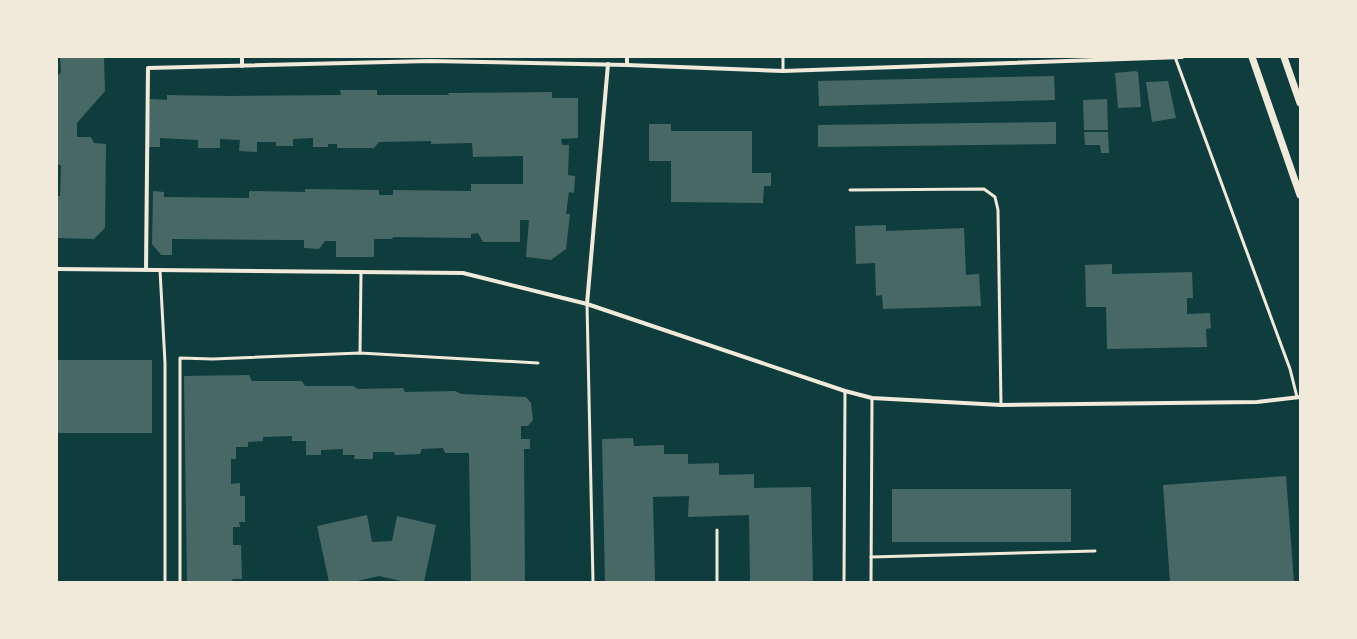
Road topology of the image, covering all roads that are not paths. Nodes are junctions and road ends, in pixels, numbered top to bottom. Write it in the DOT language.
graph roads {
  1 [pos="242,57"];
  2 [pos="627,57"];
  3 [pos="783,57"];
  4 [pos="1175,57"];
  5 [pos="1182,57"];
  6 [pos="1252,57"];
  7 [pos="1284,57"];
  8 [pos="430,59"];
  9 [pos="608,64"];
  10 [pos="627,65"];
  11 [pos="242,66"];
  12 [pos="783,71"];
  13 [pos="1300,103"];
  14 [pos="850,190"];
  15 [pos="1300,195"];
  16 [pos="57,269"];
  17 [pos="146,270"];
  18 [pos="160,270"];
  19 [pos="362,272"];
  20 [pos="587,304"];
  21 [pos="360,353"];
  22 [pos="538,363"];
  23 [pos="844,391"];
  24 [pos="1299,397"];
  25 [pos="872,398"];
  26 [pos="1001,405"];
  27 [pos="717,530"];
  28 [pos="1095,551"];
  29 [pos="871,557"];
  30 [pos="166,582"];
  31 [pos="180,582"];
  32 [pos="593,582"];
  33 [pos="718,582"];
  34 [pos="844,582"];
  35 [pos="871,582"];
  1 -- 11 [label="street"];
  2 -- 10 [label="street"];
  3 -- 12 [label="lane"];
  4 -- 5 [label="street"];
  4 -- 12 [label="street"];
  4 -- 24 [label="lane"];
  6 -- 15 [label="street"];
  7 -- 13 [label="street"];
  8 -- 9 [label="street"];
  8 -- 11 [label="street"];
  9 -- 10 [label="street"];
  9 -- 20 [label="street"];
  10 -- 12 [label="street"];
  11 -- 17 [label="street"];
  14 -- 26 [label="lane"];
  16 -- 17 [label="street"];
  17 -- 18 [label="street"];
  18 -- 19 [label="street"];
  18 -- 30 [label="lane"];
  19 -- 20 [label="street"];
  19 -- 21 [label="lane"];
  20 -- 23 [label="street"];
  20 -- 32 [label="lane"];
  21 -- 22 [label="lane"];
  21 -- 31 [label="lane"];
  23 -- 25 [label="street"];
  23 -- 34 [label="lane"];
  24 -- 26 [label="street"];
  25 -- 26 [label="street"];
  25 -- 29 [label="lane"];
  27 -- 33 [label="lane"];
  28 -- 29 [label="lane"];
  29 -- 35 [label="lane"];
}
